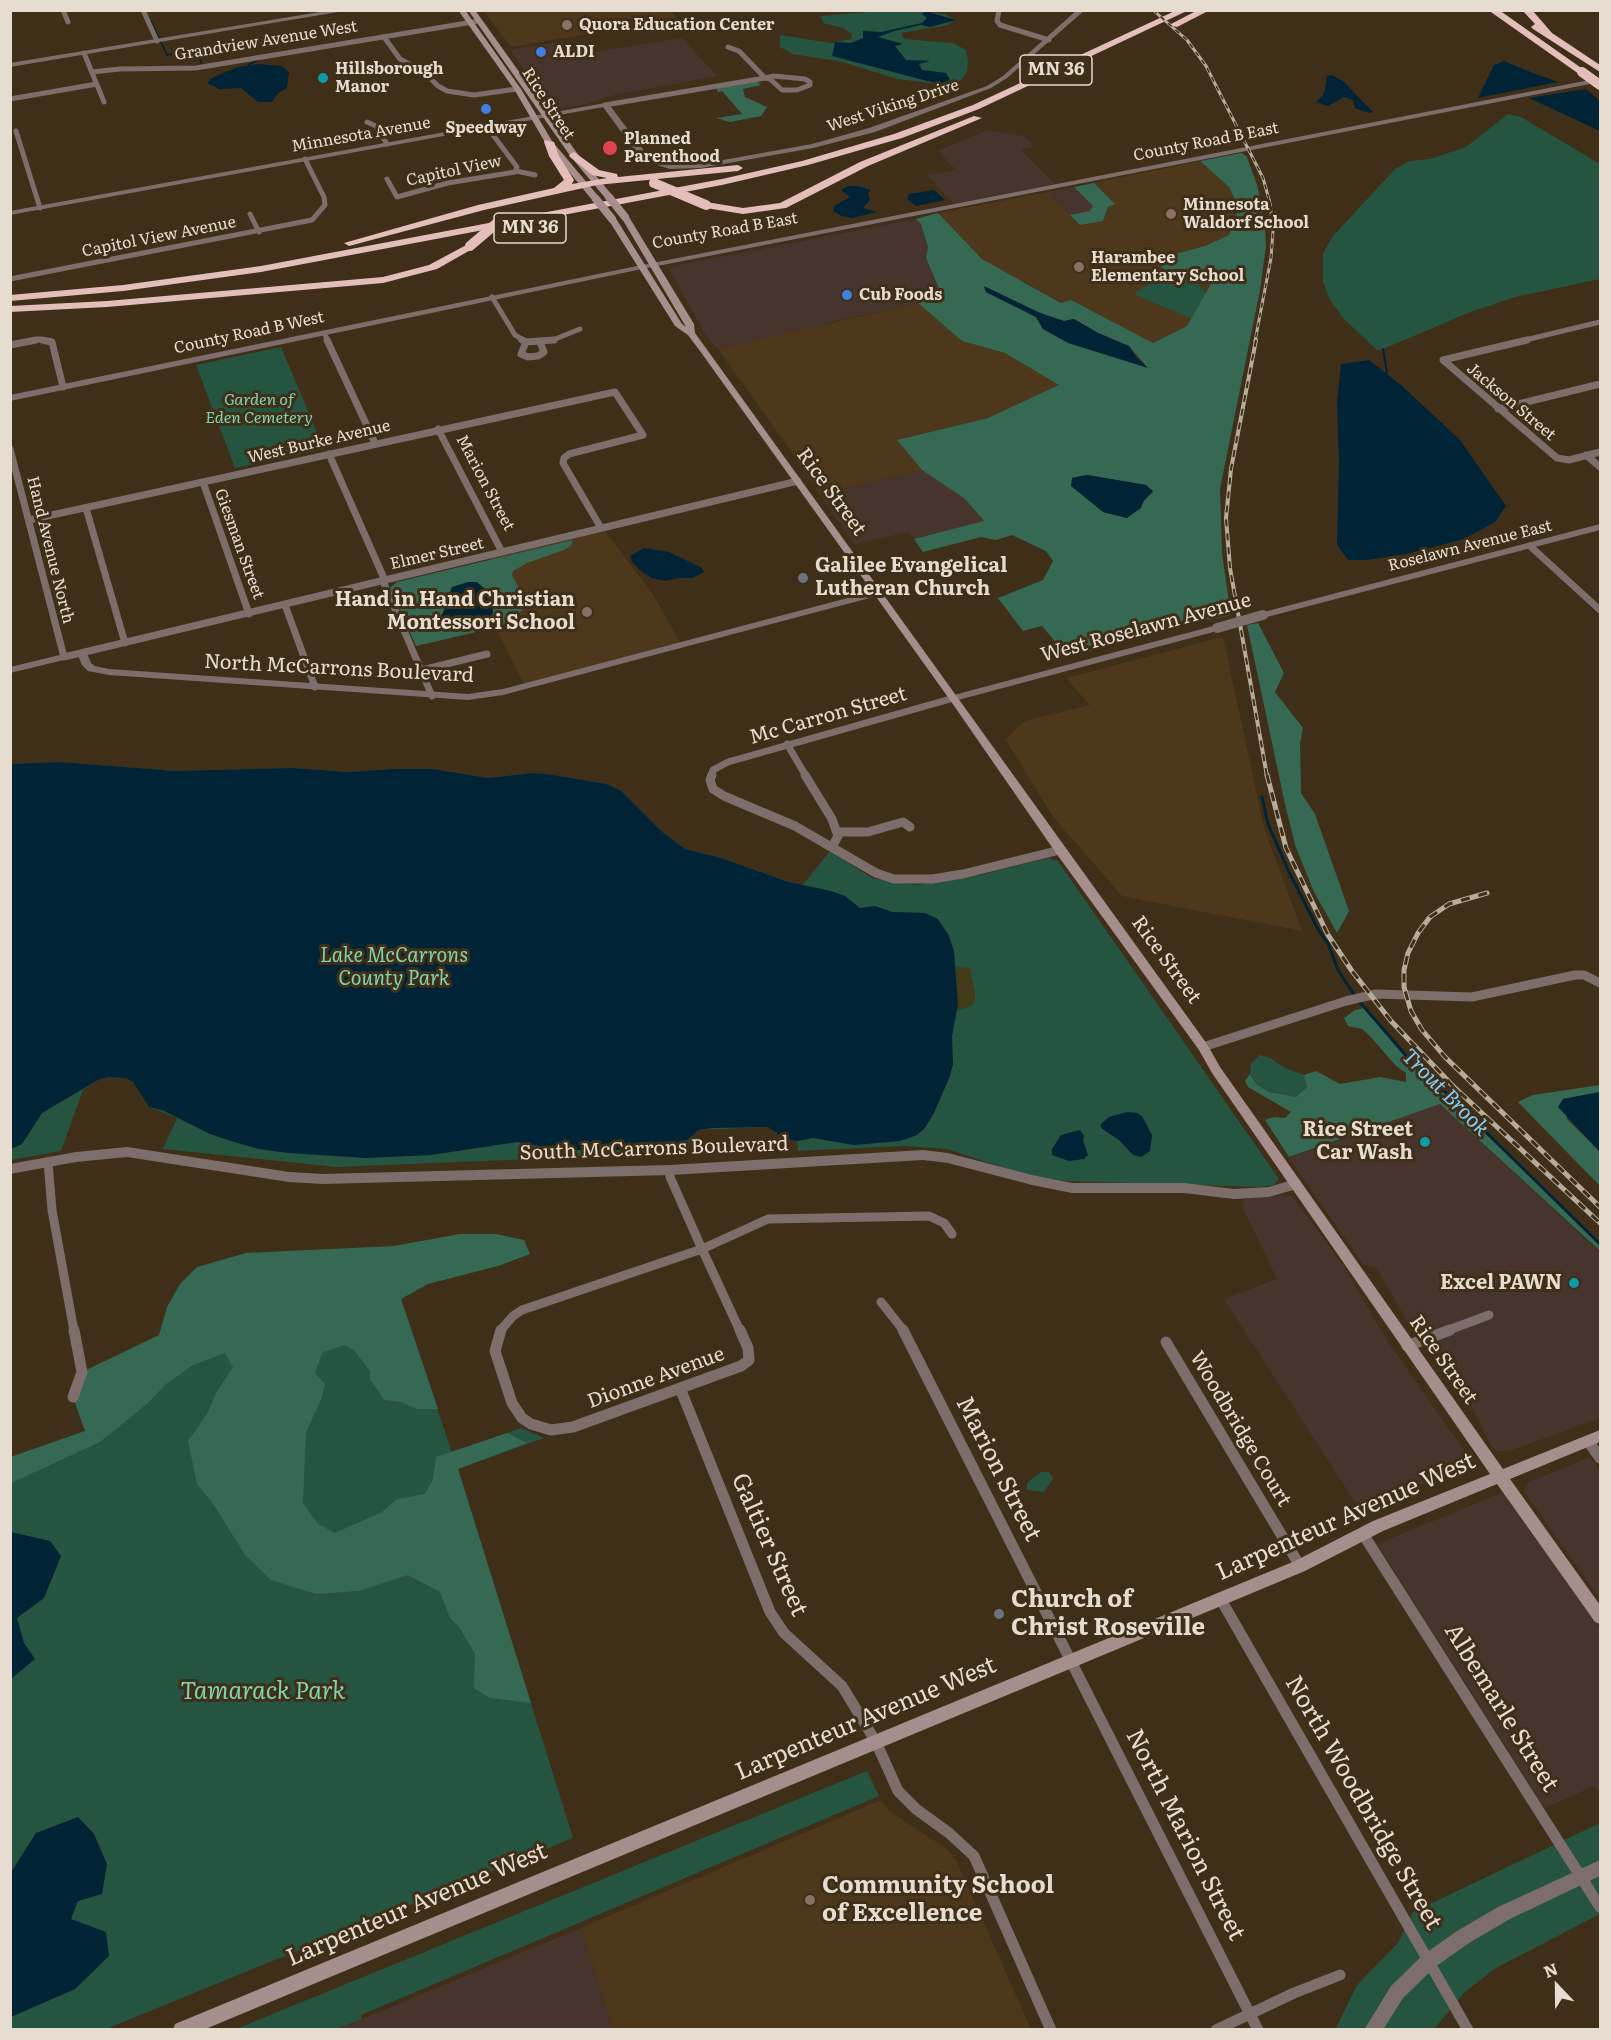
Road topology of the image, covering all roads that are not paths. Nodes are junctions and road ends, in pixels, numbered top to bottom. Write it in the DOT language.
graph roads {
  1 [pos="63,10"];
  2 [pos="143,10"];
  3 [pos="347,10"];
  4 [pos="461,10"];
  5 [pos="471,10"];
  6 [pos="999,10"];
  7 [pos="1082,10"];
  8 [pos="1185,10"];
  9 [pos="1206,10"];
  10 [pos="1492,10"];
  11 [pos="1509,10"];
  12 [pos="1526,10"];
  13 [pos="1479,11"];
  14 [pos="479,21"];
  15 [pos="68,22"];
  16 [pos="469,22"];
  17 [pos="1523,32"];
  18 [pos="384,37"];
  19 [pos="1049,40"];
  20 [pos="157,41"];
  21 [pos="1565,46"];
  22 [pos="728,47"];
  23 [pos="84,53"];
  24 [pos="10,65"];
  25 [pos="1600,68"];
  26 [pos="92,72"];
  27 [pos="763,77"];
  28 [pos="1600,80"];
  29 [pos="97,84"];
  30 [pos="1600,85"];
  31 [pos="517,89"];
  32 [pos="10,99"];
  33 [pos="104,102"];
  34 [pos="605,105"];
  35 [pos="998,107"];
  36 [pos="545,116"];
  37 [pos="535,118"];
  38 [pos="367,122"];
  39 [pos="487,126"];
  40 [pos="926,126"];
  41 [pos="16,131"];
  42 [pos="549,142"];
  43 [pos="387,144"];
  44 [pos="574,155"];
  45 [pos="304,159"];
  46 [pos="516,171"];
  47 [pos="535,175"];
  48 [pos="387,179"];
  49 [pos="658,179"];
  50 [pos="592,185"];
  51 [pos="559,189"];
  52 [pos="40,208"];
  53 [pos="10,213"];
  54 [pos="250,214"];
  55 [pos="259,232"];
  56 [pos="655,262"];
  57 [pos="640,265"];
  58 [pos="10,279"];
  59 [pos="123,288"];
  60 [pos="492,297"];
  61 [pos="10,298"];
  62 [pos="51,307"];
  63 [pos="10,309"];
  64 [pos="1600,322"];
  65 [pos="580,329"];
  66 [pos="324,333"];
  67 [pos="691,333"];
  68 [pos="526,342"];
  69 [pos="540,342"];
  70 [pos="10,345"];
  71 [pos="1600,384"];
  72 [pos="63,387"];
  73 [pos="10,398"];
  74 [pos="1498,409"];
  75 [pos="438,429"];
  76 [pos="375,443"];
  77 [pos="10,449"];
  78 [pos="1600,452"];
  79 [pos="329,454"];
  80 [pos="1586,455"];
  81 [pos="1600,467"];
  82 [pos="798,481"];
  83 [pos="203,483"];
  84 [pos="86,508"];
  85 [pos="29,520"];
  86 [pos="1600,527"];
  87 [pos="601,528"];
  88 [pos="1530,546"];
  89 [pos="502,552"];
  90 [pos="383,580"];
  91 [pos="1346,592"];
  92 [pos="878,593"];
  93 [pos="285,605"];
  94 [pos="1600,610"];
  95 [pos="249,614"];
  96 [pos="125,643"];
  97 [pos="82,653"];
  98 [pos="487,654"];
  99 [pos="64,657"];
  100 [pos="10,670"];
  101 [pos="422,670"];
  102 [pos="315,687"];
  103 [pos="432,696"];
  104 [pos="954,698"];
  105 [pos="787,744"];
  106 [pos="896,814"];
  107 [pos="837,832"];
  108 [pos="832,847"];
  109 [pos="1060,850"];
  110 [pos="1596,980"];
  111 [pos="1203,1047"];
  112 [pos="48,1162"];
  113 [pos="10,1169"];
  114 [pos="670,1170"];
  115 [pos="1295,1184"];
  116 [pos="952,1234"];
  117 [pos="702,1249"];
  118 [pos="880,1302"];
  119 [pos="1489,1315"];
  120 [pos="1166,1342"];
  121 [pos="1407,1346"];
  122 [pos="680,1388"];
  123 [pos="73,1397"];
  124 [pos="1594,1438"];
  125 [pos="1600,1458"];
  126 [pos="1499,1476"];
  127 [pos="1363,1534"];
  128 [pos="1300,1566"];
  129 [pos="1220,1598"];
  130 [pos="1600,1617"];
  131 [pos="1071,1660"];
  132 [pos="876,1742"];
  133 [pos="1600,1869"];
  134 [pos="1582,1878"];
  135 [pos="1600,1907"];
  136 [pos="1429,1961"];
  137 [pos="1340,1975"];
  138 [pos="1250,2014"];
  139 [pos="210,2024"];
  140 [pos="182,2030"];
  141 [pos="1051,2030"];
  142 [pos="1216,2030"];
  143 [pos="1258,2030"];
  144 [pos="1372,2030"];
  145 [pos="1468,2030"];
  1 -- 15 [label="street"];
  2 -- 20 [label="street"];
  3 -- 20 [label="street"];
  4 -- 16 [label="main road, Rice Street"];
  5 -- 14 [label="main road, Rice Street"];
  6 -- 19 [label="street"];
  7 -- 19 [label="street, West Viking Drive"];
  8 -- 40 [label="highway, MN 36"];
  9 -- 35 [label="highway, MN 36"];
  10 -- 17 [label="highway"];
  11 -- 21 [label="highway"];
  12 -- 21 [label="highway"];
  13 -- 17 [label="highway"];
  14 -- 16 [label="street, Grandview Avenue West"];
  14 -- 36 [label="main road, Rice Street"];
  16 -- 18 [label="street, Grandview Avenue West"];
  16 -- 31 [label="main road, Rice Street"];
  17 -- 30 [label="highway, bridge"];
  18 -- 26 [label="street, Grandview Avenue West"];
  18 -- 31 [label="street"];
  19 -- 34 [label="street, West Viking Drive"];
  20 -- 23 [label="street"];
  21 -- 25 [label="highway"];
  22 -- 27 [label="street"];
  23 -- 24 [label="street"];
  23 -- 26 [label="street"];
  26 -- 29 [label="street"];
  27 -- 27 [label="street, Minnesota Avenue"];
  27 -- 34 [label="street, Minnesota Avenue"];
  28 -- 56 [label="street, County Road B East"];
  29 -- 32 [label="street"];
  29 -- 33 [label="street"];
  31 -- 37 [label="main road, Rice Street"];
  34 -- 36 [label="street, Minnesota Avenue"];
  35 -- 49 [label="highway, bridge"];
  35 -- 62 [label="highway, MN 36"];
  36 -- 37 [label="street, Minnesota Avenue"];
  36 -- 44 [label="main road, Rice Street"];
  37 -- 39 [label="street, Minnesota Avenue"];
  37 -- 42 [label="main road, Rice Street"];
  38 -- 43 [label="street"];
  39 -- 43 [label="street, Minnesota Avenue"];
  39 -- 46 [label="street, Capitol View"];
  40 -- 49 [label="highway"];
  40 -- 59 [label="highway, MN 36"];
  41 -- 52 [label="street"];
  42 -- 50 [label="main road, Rice Street"];
  42 -- 51 [label="highway"];
  43 -- 45 [label="street, Minnesota Avenue"];
  44 -- 49 [label="highway"];
  44 -- 50 [label="main road, Rice Street"];
  45 -- 52 [label="street, Minnesota Avenue"];
  45 -- 55 [label="street, Capitol View Avenue"];
  46 -- 47 [label="street"];
  46 -- 48 [label="street, Capitol View"];
  49 -- 50 [label="highway"];
  50 -- 51 [label="highway"];
  50 -- 56 [label="main road, Rice Street, bridge"];
  50 -- 57 [label="main road, Rice Street, bridge"];
  50 -- 62 [label="highway, bridge"];
  51 -- 59 [label="highway"];
  52 -- 53 [label="street, Minnesota Avenue"];
  54 -- 55 [label="street"];
  55 -- 58 [label="street, Capitol View Avenue"];
  56 -- 57 [label="street, County Road B West"];
  56 -- 67 [label="main road, Rice Street"];
  57 -- 60 [label="street, County Road B West"];
  57 -- 67 [label="main road, Rice Street"];
  59 -- 61 [label="highway, MN 36"];
  60 -- 66 [label="street, County Road B West"];
  60 -- 68 [label="street"];
  62 -- 63 [label="highway, MN 36"];
  64 -- 74 [label="street, Jackson Street"];
  65 -- 69 [label="street"];
  66 -- 72 [label="street, County Road B West"];
  66 -- 76 [label="street"];
  67 -- 82 [label="main road, Rice Street"];
  68 -- 69 [label="street"];
  68 -- 69 [label="street"];
  70 -- 72 [label="street"];
  71 -- 74 [label="street"];
  72 -- 73 [label="street, County Road B West"];
  74 -- 80 [label="street, Jackson Street"];
  75 -- 76 [label="street, West Burke Avenue"];
  75 -- 87 [label="street, West Burke Avenue"];
  75 -- 89 [label="street, Marion Street"];
  76 -- 79 [label="street, West Burke Avenue"];
  77 -- 85 [label="street, Hand Avenue North"];
  78 -- 80 [label="street, Jackson Street"];
  79 -- 83 [label="street, West Burke Avenue"];
  79 -- 90 [label="street"];
  80 -- 81 [label="street"];
  82 -- 87 [label="street, Elmer Street"];
  82 -- 92 [label="main road, Rice Street"];
  83 -- 84 [label="street, West Burke Avenue"];
  83 -- 95 [label="street, Giesman Street"];
  84 -- 85 [label="street, West Burke Avenue"];
  84 -- 96 [label="street"];
  85 -- 99 [label="street, Hand Avenue North"];
  86 -- 88 [label="street, Roselawn Avenue East"];
  87 -- 89 [label="street, Elmer Street"];
  88 -- 91 [label="street, Roselawn Avenue East"];
  88 -- 94 [label="street"];
  89 -- 90 [label="street, Elmer Street"];
  90 -- 93 [label="street, Elmer Street"];
  90 -- 101 [label="street"];
  91 -- 104 [label="street, West Roselawn Avenue, bridge"];
  92 -- 103 [label="street, North McCarrons Boulevard"];
  92 -- 104 [label="main road, Rice Street"];
  93 -- 95 [label="street, Elmer Street"];
  93 -- 102 [label="street, Giesman Street"];
  95 -- 96 [label="street, Elmer Street"];
  96 -- 97 [label="street, Elmer Street"];
  97 -- 99 [label="street, Elmer Street"];
  97 -- 102 [label="street, North McCarrons Boulevard"];
  98 -- 101 [label="street"];
  99 -- 100 [label="street"];
  101 -- 103 [label="street"];
  102 -- 103 [label="street, North McCarrons Boulevard"];
  104 -- 105 [label="street, Mc Carron Street"];
  104 -- 109 [label="main road, Rice Street"];
  105 -- 107 [label="street"];
  105 -- 108 [label="street, Mc Carron Street"];
  106 -- 107 [label="street"];
  107 -- 108 [label="street"];
  108 -- 109 [label="street"];
  109 -- 111 [label="main road, Rice Street"];
  110 -- 111 [label="street"];
  111 -- 115 [label="main road, Rice Street"];
  112 -- 113 [label="street, South McCarrons Boulevard"];
  112 -- 114 [label="street, South McCarrons Boulevard"];
  112 -- 123 [label="street"];
  114 -- 115 [label="street, South McCarrons Boulevard"];
  114 -- 117 [label="street"];
  115 -- 121 [label="main road, Rice Street"];
  116 -- 117 [label="street, Dionne Avenue"];
  117 -- 122 [label="street, Dionne Avenue"];
  117 -- 122 [label="street, Dionne Avenue"];
  118 -- 131 [label="street, Marion Street"];
  119 -- 121 [label="street"];
  120 -- 128 [label="street, Woodbridge Court"];
  121 -- 126 [label="main road, Rice Street"];
  122 -- 132 [label="street, Galtier Street"];
  124 -- 125 [label="street"];
  124 -- 126 [label="main road, Larpenteur Avenue West"];
  126 -- 127 [label="main road, Larpenteur Avenue West"];
  126 -- 130 [label="main road, Rice Street"];
  127 -- 128 [label="main road, Larpenteur Avenue West"];
  127 -- 134 [label="street, Albemarle Street"];
  128 -- 129 [label="main road, Larpenteur Avenue West"];
  129 -- 131 [label="main road, Larpenteur Avenue West"];
  129 -- 136 [label="street, North Woodbridge Street"];
  131 -- 132 [label="main road, Larpenteur Avenue West"];
  131 -- 138 [label="street, North Marion Street"];
  132 -- 139 [label="main road, Larpenteur Avenue West"];
  132 -- 141 [label="street, Galtier Street"];
  133 -- 134 [label="street"];
  134 -- 135 [label="street, Albemarle Street"];
  134 -- 136 [label="street"];
  136 -- 144 [label="street"];
  136 -- 145 [label="street, North Woodbridge Street"];
  137 -- 138 [label="street"];
  138 -- 142 [label="street"];
  138 -- 143 [label="street, North Marion Street"];
  139 -- 140 [label="main road, Larpenteur Avenue West"];
}
